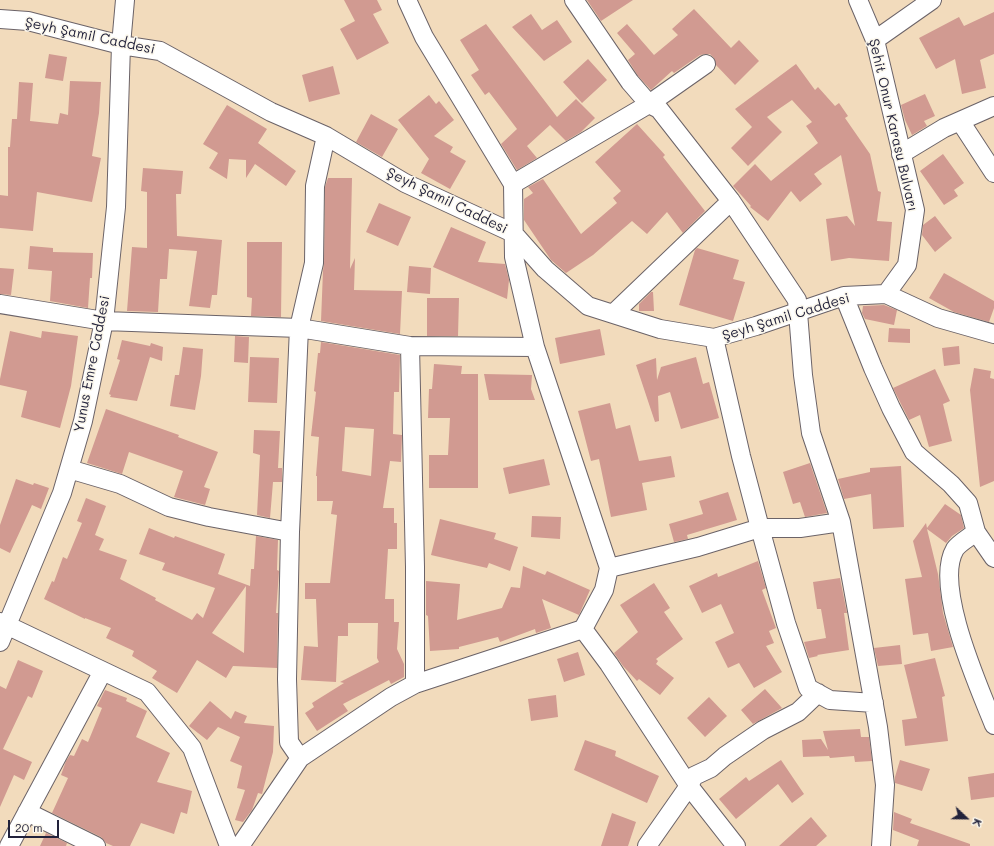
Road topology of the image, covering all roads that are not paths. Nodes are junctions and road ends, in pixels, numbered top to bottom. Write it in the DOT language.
graph roads {
  1 [pos="125,0"];
  2 [pos="407,0"];
  3 [pos="574,0"];
  4 [pos="858,0"];
  5 [pos="932,0"];
  6 [pos="0,19"];
  7 [pos="875,40"];
  8 [pos="121,45"];
  9 [pos="706,64"];
  10 [pos="649,104"];
  11 [pos="994,106"];
  12 [pos="960,121"];
  13 [pos="326,136"];
  14 [pos="902,154"];
  15 [pos="994,173"];
  16 [pos="512,184"];
  17 [pos="731,201"];
  18 [pos="513,233"];
  19 [pos="886,294"];
  20 [pos="844,296"];
  21 [pos="0,304"];
  22 [pos="798,311"];
  23 [pos="613,314"];
  24 [pos="104,321"];
  25 [pos="299,328"];
  26 [pos="994,334"];
  27 [pos="714,338"];
  28 [pos="410,346"];
  29 [pos="535,347"];
  30 [pos="69,469"];
  31 [pos="841,522"];
  32 [pos="760,528"];
  33 [pos="290,532"];
  34 [pos="976,532"];
  35 [pos="994,558"];
  36 [pos="609,568"];
  37 [pos="4,624"];
  38 [pos="583,629"];
  39 [pos="0,642"];
  40 [pos="103,671"];
  41 [pos="415,684"];
  42 [pos="818,693"];
  43 [pos="874,703"];
  44 [pos="994,725"];
  45 [pos="300,758"];
  46 [pos="689,786"];
  47 [pos="27,812"];
  48 [pos="9,846"];
  49 [pos="96,846"];
  50 [pos="229,846"];
  51 [pos="240,846"];
  52 [pos="647,846"];
  53 [pos="736,846"];
  54 [pos="881,846"];
  1 -- 8 [label="street, Yunus Emre Caddesi"];
  2 -- 16 [label="street"];
  3 -- 10 [label="street"];
  4 -- 7 [label="street, Şehit Onur Karasu Bulvarı"];
  5 -- 7 [label="street"];
  6 -- 8 [label="street, Şeyh Şamil Caddesi"];
  7 -- 14 [label="street, Şehit Onur Karasu Bulvarı"];
  8 -- 13 [label="street, Şeyh Şamil Caddesi"];
  8 -- 24 [label="street, Yunus Emre Caddesi"];
  9 -- 10 [label="street"];
  10 -- 16 [label="street"];
  10 -- 17 [label="street"];
  11 -- 12 [label="street"];
  12 -- 14 [label="street"];
  12 -- 15 [label="street"];
  13 -- 18 [label="street, Şeyh Şamil Caddesi"];
  13 -- 25 [label="street"];
  14 -- 19 [label="street, Şehit Onur Karasu Bulvarı"];
  16 -- 18 [label="street"];
  17 -- 22 [label="street"];
  17 -- 23 [label="street"];
  18 -- 23 [label="street, Şeyh Şamil Caddesi"];
  18 -- 29 [label="street"];
  19 -- 20 [label="street, Şeyh Şamil Caddesi"];
  19 -- 26 [label="street"];
  20 -- 22 [label="street, Şeyh Şamil Caddesi"];
  20 -- 34 [label="street"];
  21 -- 24 [label="street"];
  22 -- 27 [label="street, Şeyh Şamil Caddesi"];
  22 -- 31 [label="street"];
  23 -- 27 [label="street, Şeyh Şamil Caddesi"];
  24 -- 25 [label="street"];
  24 -- 30 [label="street, Yunus Emre Caddesi"];
  25 -- 28 [label="street"];
  25 -- 33 [label="street"];
  27 -- 32 [label="street"];
  28 -- 29 [label="street"];
  28 -- 41 [label="street"];
  29 -- 36 [label="street"];
  30 -- 33 [label="street"];
  30 -- 37 [label="street, Yunus Emre Caddesi"];
  31 -- 32 [label="street"];
  31 -- 43 [label="street"];
  32 -- 36 [label="street"];
  32 -- 42 [label="street"];
  33 -- 45 [label="street"];
  34 -- 35 [label="street"];
  34 -- 44 [label="street"];
  36 -- 38 [label="street"];
  37 -- 39 [label="street, Yunus Emre Caddesi"];
  37 -- 40 [label="street"];
  38 -- 41 [label="street"];
  38 -- 46 [label="street"];
  40 -- 47 [label="street"];
  40 -- 50 [label="street"];
  41 -- 45 [label="street"];
  42 -- 43 [label="street"];
  42 -- 46 [label="street"];
  43 -- 54 [label="street"];
  45 -- 51 [label="street"];
  46 -- 52 [label="street"];
  46 -- 53 [label="street"];
  47 -- 48 [label="street"];
  47 -- 49 [label="street"];
}
